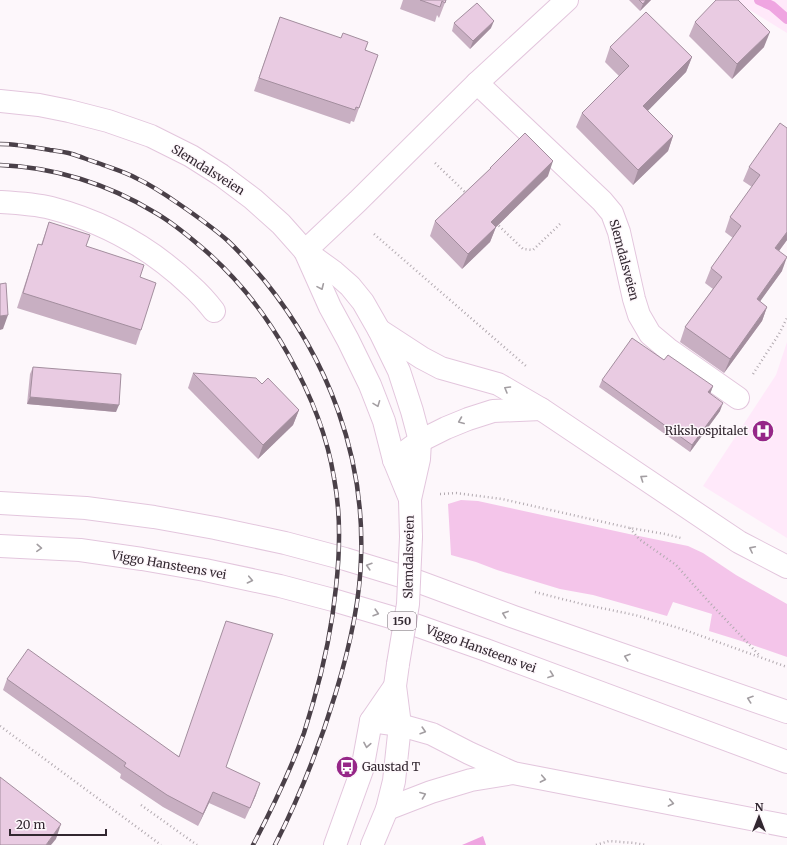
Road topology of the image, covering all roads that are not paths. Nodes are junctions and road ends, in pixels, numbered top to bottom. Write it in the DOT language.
graph roads {
  1 [pos="567,0"];
  2 [pos="477,83"];
  3 [pos="0,101"];
  4 [pos="0,202"];
  5 [pos="305,251"];
  6 [pos="214,311"];
  7 [pos="379,330"];
  8 [pos="738,398"];
  9 [pos="541,409"];
  10 [pos="420,441"];
  11 [pos="394,460"];
  12 [pos="410,499"];
  13 [pos="0,503"];
  14 [pos="0,546"];
  15 [pos="787,566"];
  16 [pos="395,686"];
  17 [pos="787,712"];
  18 [pos="371,721"];
  19 [pos="400,725"];
  20 [pos="787,762"];
  21 [pos="513,773"];
  22 [pos="387,809"];
  23 [pos="787,826"];
  24 [pos="335,845"];
  25 [pos="372,845"];
  1 -- 2 [label="main road"];
  2 -- 5 [label="main road"];
  2 -- 8 [label="main road, Slemdalsveien"];
  3 -- 5 [label="main road, Slemdalsveien"];
  4 -- 6 [label="main road"];
  5 -- 7 [label="main road, Slemdalsveien"];
  5 -- 11 [label="main road, Slemdalsveien, one-way"];
  9 -- 7 [label="main road, one-way"];
  7 -- 10 [label="main road, Slemdalsveien"];
  9 -- 10 [label="main road, one-way"];
  15 -- 9 [label="main road, one-way"];
  10 -- 11 [label="main road"];
  10 -- 12 [label="main road, Slemdalsveien"];
  11 -- 12 [label="main road, Slemdalsveien"];
  12 -- 16 [label="main road, Slemdalsveien, bridge"];
  17 -- 13 [label="main road, one-way"];
  14 -- 20 [label="main road, Viggo Hansteens vei / 150, one-way"];
  16 -- 18 [label="main road, Slemdalsveien"];
  16 -- 19 [label="main road, Slemdalsveien"];
  18 -- 19 [label="main road"];
  18 -- 24 [label="main road, Slemdalsveien, one-way"];
  19 -- 21 [label="main road, one-way"];
  19 -- 22 [label="main road, Slemdalsveien"];
  22 -- 21 [label="main road, one-way"];
  21 -- 23 [label="main road, one-way"];
  22 -- 25 [label="main road, Slemdalsveien"];
}
